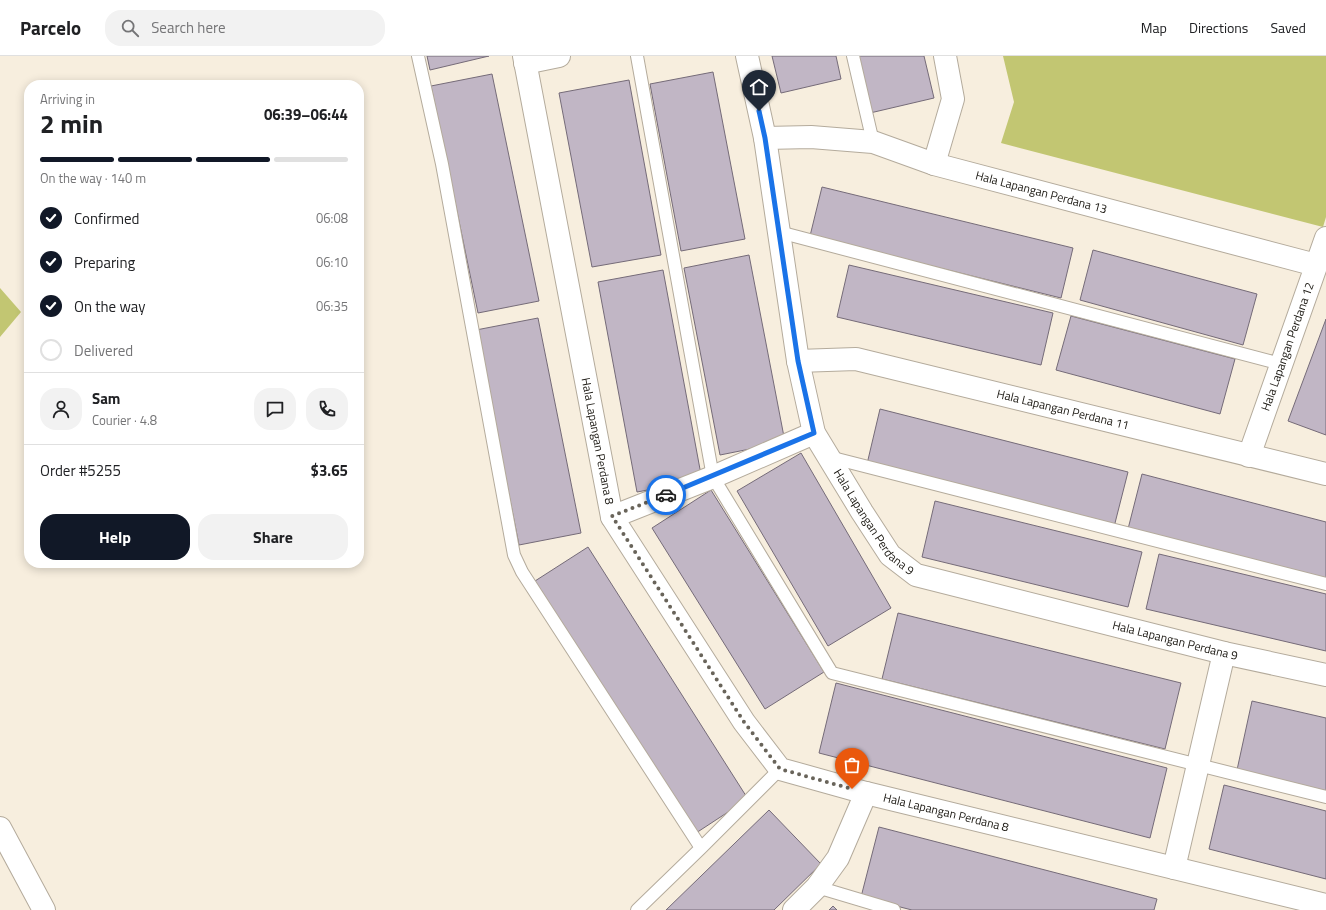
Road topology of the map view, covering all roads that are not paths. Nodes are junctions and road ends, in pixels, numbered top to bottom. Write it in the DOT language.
graph roads {
  1 [pos="418,56"];
  2 [pos="559,56"];
  3 [pos="637,56"];
  4 [pos="747,56"];
  5 [pos="853,56"];
  6 [pos="945,56"];
  7 [pos="524,60"];
  8 [pos="765,138"];
  9 [pos="873,142"];
  10 [pos="934,164"];
  11 [pos="779,232"];
  12 [pos="1326,238"];
  13 [pos="1316,265"];
  14 [pos="798,361"];
  15 [pos="1281,364"];
  16 [pos="814,433"];
  17 [pos="1249,456"];
  18 [pos="829,458"];
  19 [pos="1326,474"];
  20 [pos="713,477"];
  21 [pos="612,516"];
  22 [pos="1326,584"];
  23 [pos="1224,653"];
  24 [pos="1326,675"];
  25 [pos="1197,764"];
  26 [pos="780,769"];
  27 [pos="866,793"];
  28 [pos="1326,797"];
  29 [pos="0,828"];
  30 [pos="701,848"];
  31 [pos="1174,868"];
  32 [pos="817,887"];
  33 [pos="1326,906"];
  34 [pos="44,910"];
  35 [pos="637,910"];
  36 [pos="794,910"];
  37 [pos="894,910"];
  1 -- 30 [label="lane"];
  2 -- 7 [label="street"];
  3 -- 20 [label="lane"];
  4 -- 8 [label="street, Hala Lapangan Perdana 9"];
  5 -- 9 [label="lane"];
  6 -- 10 [label="street"];
  7 -- 21 [label="street, Hala Lapangan Perdana 8"];
  8 -- 9 [label="street, Hala Lapangan Perdana 13"];
  8 -- 11 [label="street, Hala Lapangan Perdana 9"];
  9 -- 10 [label="street, Hala Lapangan Perdana 13"];
  10 -- 13 [label="street, Hala Lapangan Perdana 13"];
  11 -- 14 [label="street, Hala Lapangan Perdana 9"];
  11 -- 15 [label="lane"];
  12 -- 13 [label="street, Hala Lapangan Perdana 12"];
  13 -- 15 [label="street, Hala Lapangan Perdana 12"];
  14 -- 16 [label="street, Hala Lapangan Perdana 9"];
  14 -- 17 [label="street, Hala Lapangan Perdana 11"];
  15 -- 17 [label="street, Hala Lapangan Perdana 12"];
  16 -- 18 [label="street, Hala Lapangan Perdana 9"];
  16 -- 20 [label="street"];
  17 -- 19 [label="street, Hala Lapangan Perdana 11"];
  18 -- 22 [label="lane"];
  18 -- 23 [label="street, Hala Lapangan Perdana 9"];
  20 -- 21 [label="street"];
  20 -- 25 [label="lane"];
  21 -- 26 [label="street, Hala Lapangan Perdana 8"];
  23 -- 24 [label="street, Hala Lapangan Perdana 9"];
  23 -- 25 [label="street"];
  25 -- 28 [label="lane"];
  25 -- 31 [label="street"];
  26 -- 27 [label="street, Hala Lapangan Perdana 8"];
  26 -- 30 [label="lane"];
  27 -- 31 [label="street, Hala Lapangan Perdana 8"];
  27 -- 32 [label="street"];
  29 -- 34 [label="street"];
  30 -- 35 [label="lane"];
  31 -- 33 [label="street, Hala Lapangan Perdana 8"];
  32 -- 36 [label="street"];
  32 -- 37 [label="lane"];
}
